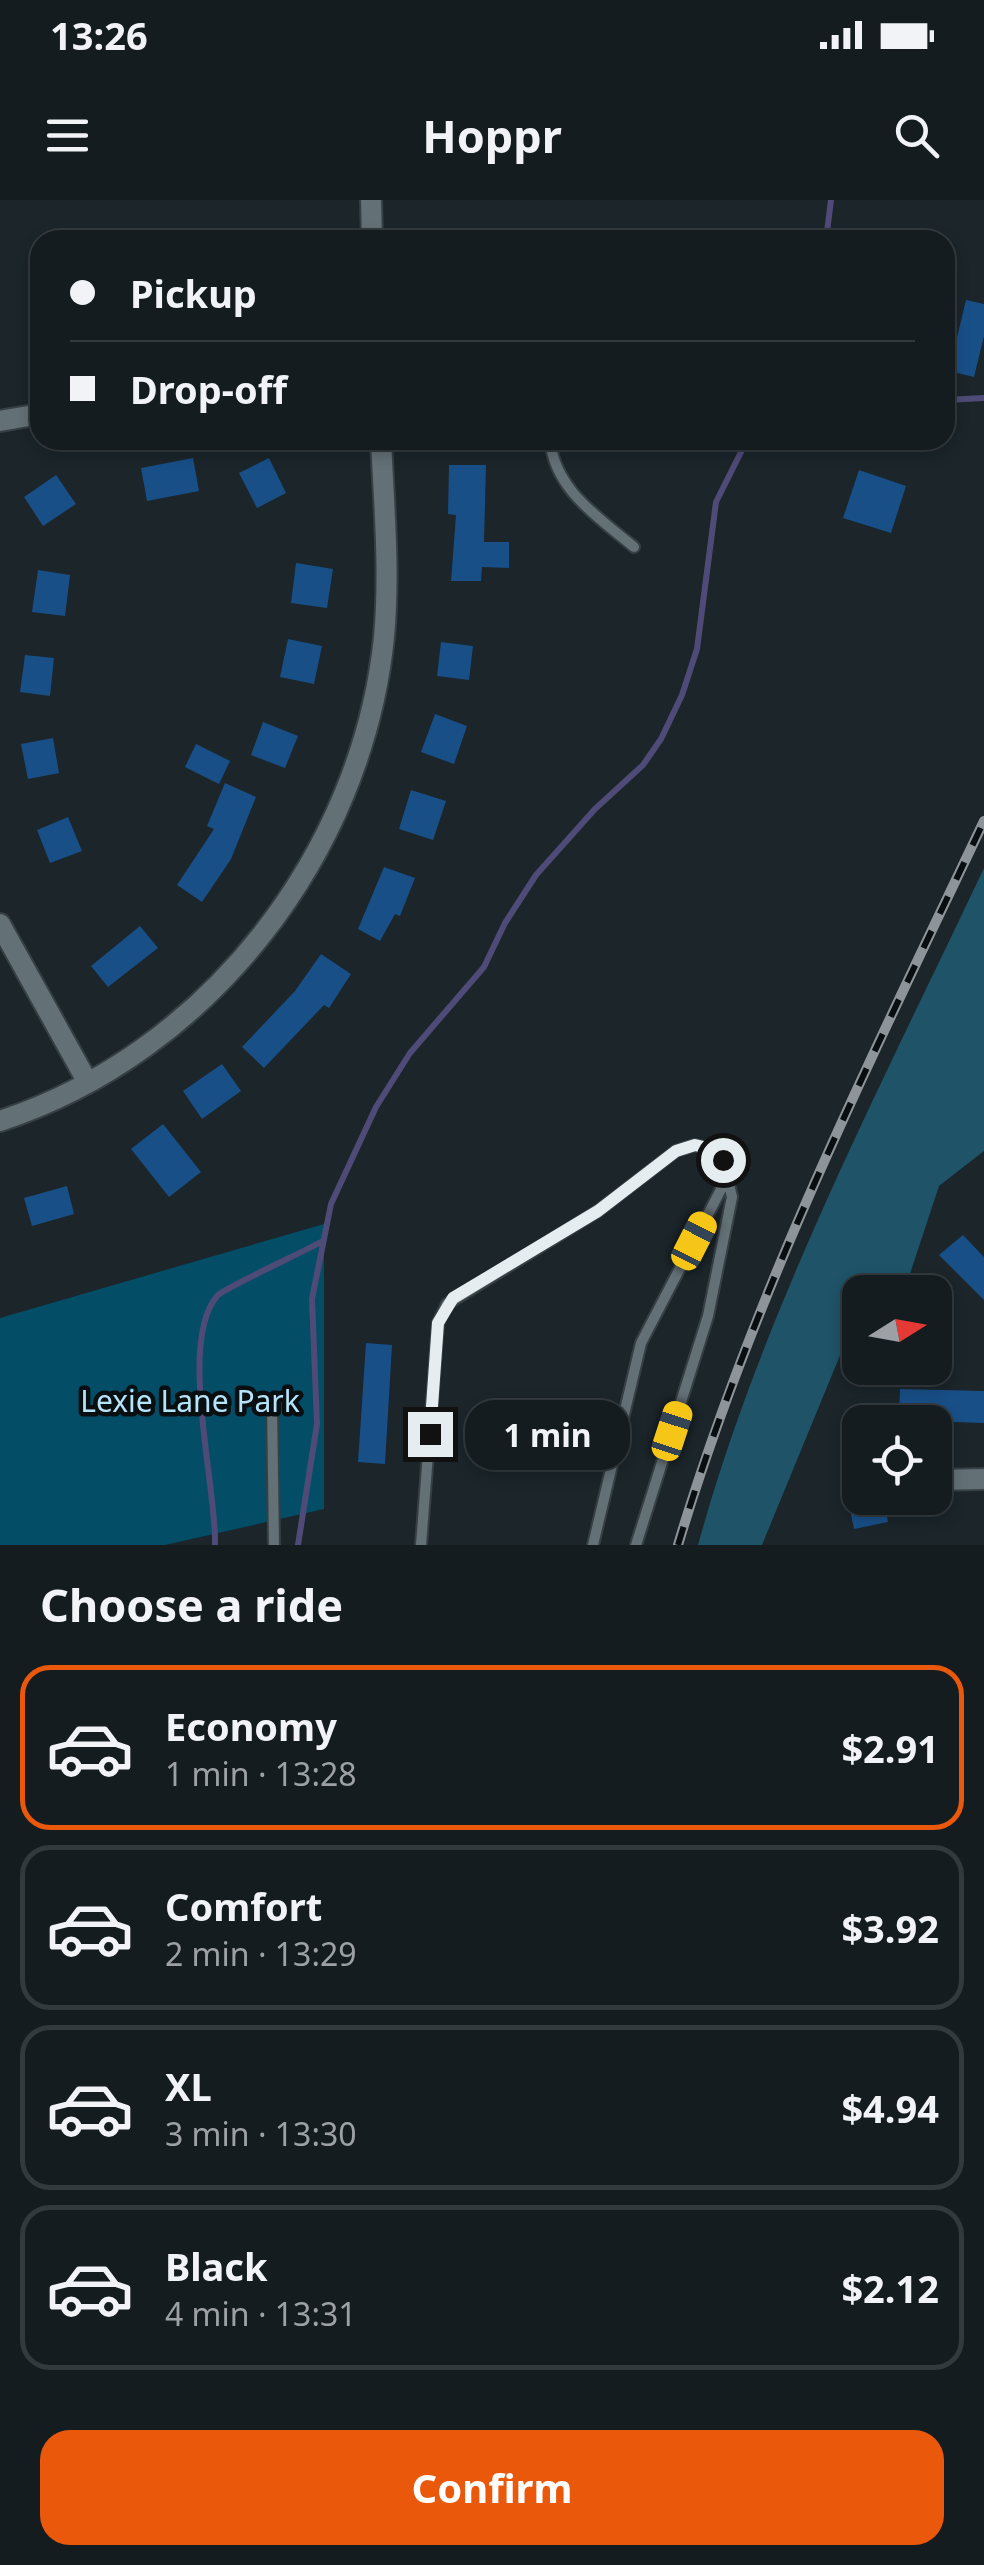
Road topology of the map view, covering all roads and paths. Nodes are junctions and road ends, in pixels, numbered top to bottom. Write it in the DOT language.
graph roads {
  1 [pos="371,200"];
  2 [pos="372,230"];
  3 [pos="30,416"];
  4 [pos="0,421"];
  5 [pos="381,450"];
  6 [pos="551,450"];
  7 [pos="634,547"];
  8 [pos="0,924"];
  9 [pos="88,1083"];
  10 [pos="0,1121"];
  11 [pos="729,1174"];
  12 [pos="272,1402"];
  13 [pos="984,1479"];
  14 [pos="952,1480"];
  15 [pos="274,1545"];
  16 [pos="421,1545"];
  17 [pos="594,1545"];
  18 [pos="636,1545"];
  1 -- 2 [label="street"];
  3 -- 4 [label="street"];
  5 -- 9 [label="street"];
  6 -- 7 [label="lane"];
  8 -- 9 [label="street"];
  9 -- 10 [label="street"];
  11 -- 16 [label="lane"];
  11 -- 17 [label="lane"];
  11 -- 18 [label="lane"];
  12 -- 15 [label="lane"];
  13 -- 14 [label="street"];
}
